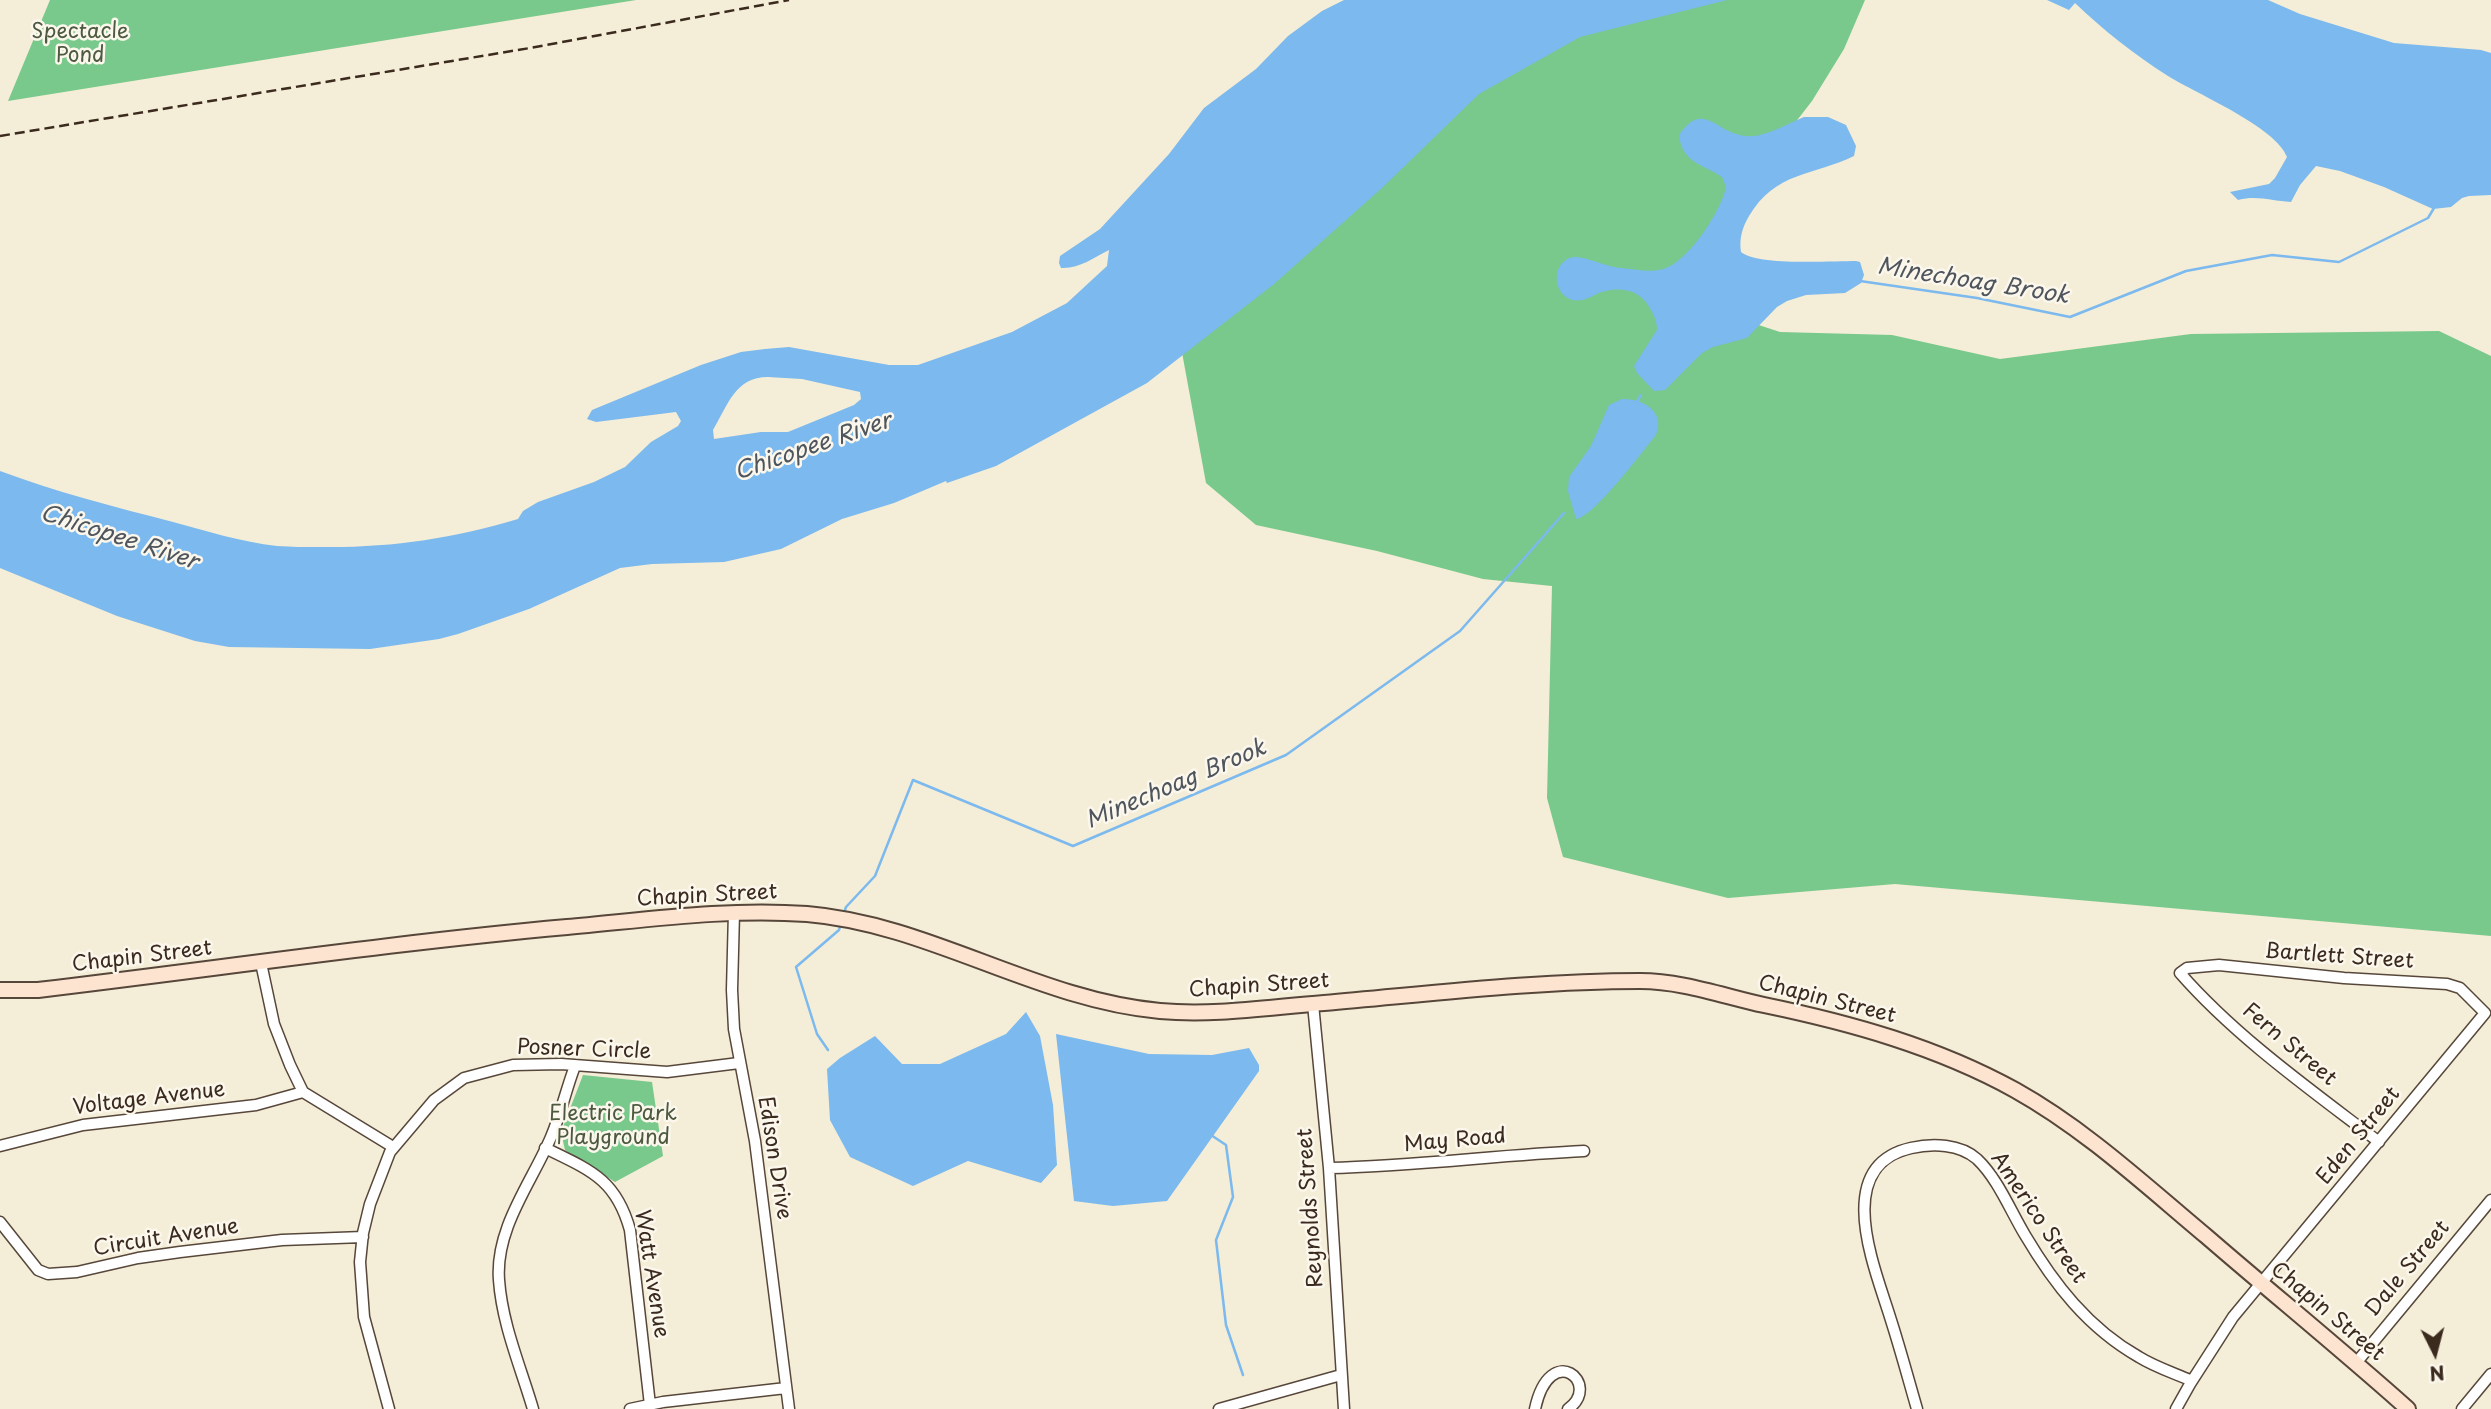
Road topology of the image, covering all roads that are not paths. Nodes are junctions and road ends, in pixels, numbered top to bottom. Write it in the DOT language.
graph roads {
  1 [pos="734,912"];
  2 [pos="261,963"];
  3 [pos="2180,973"];
  4 [pos="0,990"];
  5 [pos="1313,1004"];
  6 [pos="2485,1013"];
  7 [pos="739,1063"];
  8 [pos="575,1066"];
  9 [pos="303,1092"];
  10 [pos="2379,1142"];
  11 [pos="0,1146"];
  12 [pos="393,1147"];
  13 [pos="545,1148"];
  14 [pos="1584,1152"];
  15 [pos="1329,1168"];
  16 [pos="2491,1200"];
  17 [pos="0,1222"];
  18 [pos="363,1237"];
  19 [pos="2262,1284"];
  20 [pos="2356,1363"];
  21 [pos="2491,1374"];
  22 [pos="1341,1375"];
  23 [pos="2192,1381"];
  24 [pos="786,1388"];
  25 [pos="650,1405"];
  26 [pos="389,1409"];
  27 [pos="533,1409"];
  28 [pos="630,1409"];
  29 [pos="789,1409"];
  30 [pos="1219,1409"];
  31 [pos="1344,1409"];
  32 [pos="1535,1409"];
  33 [pos="1569,1409"];
  34 [pos="1917,1409"];
  35 [pos="2176,1409"];
  36 [pos="2408,1409"];
  37 [pos="2462,1409"];
  1 -- 2 [label="main road, Chapin Street"];
  1 -- 5 [label="main road, Chapin Street"];
  1 -- 7 [label="street, Edison Drive"];
  2 -- 4 [label="main road, Chapin Street"];
  2 -- 9 [label="street"];
  3 -- 6 [label="street, Bartlett Street"];
  3 -- 10 [label="street, Fern Street"];
  5 -- 15 [label="street, Reynolds Street"];
  5 -- 19 [label="main road, Chapin Street"];
  6 -- 10 [label="street, Eden Street"];
  7 -- 8 [label="street, Posner Circle"];
  7 -- 24 [label="street, Edison Drive"];
  8 -- 12 [label="street, Posner Circle"];
  8 -- 13 [label="street"];
  9 -- 11 [label="street, Voltage Avenue"];
  9 -- 12 [label="street"];
  10 -- 19 [label="street, Eden Street"];
  12 -- 18 [label="street, Posner Circle"];
  13 -- 25 [label="street, Watt Avenue"];
  13 -- 27 [label="street"];
  14 -- 15 [label="street, May Road"];
  15 -- 22 [label="street, Reynolds Street"];
  16 -- 20 [label="street, Dale Street"];
  17 -- 18 [label="street, Circuit Avenue"];
  18 -- 26 [label="street, Posner Circle"];
  19 -- 20 [label="main road, Chapin Street"];
  19 -- 23 [label="street, Eden Street"];
  20 -- 36 [label="main road, Chapin Street"];
  21 -- 37 [label="street"];
  22 -- 30 [label="street"];
  22 -- 31 [label="street, Reynolds Street"];
  23 -- 34 [label="street, Americo Street"];
  23 -- 35 [label="street, Eden Street"];
  24 -- 25 [label="street"];
  24 -- 29 [label="street, Edison Drive"];
  25 -- 28 [label="street"];
  32 -- 33 [label="street"];
}
